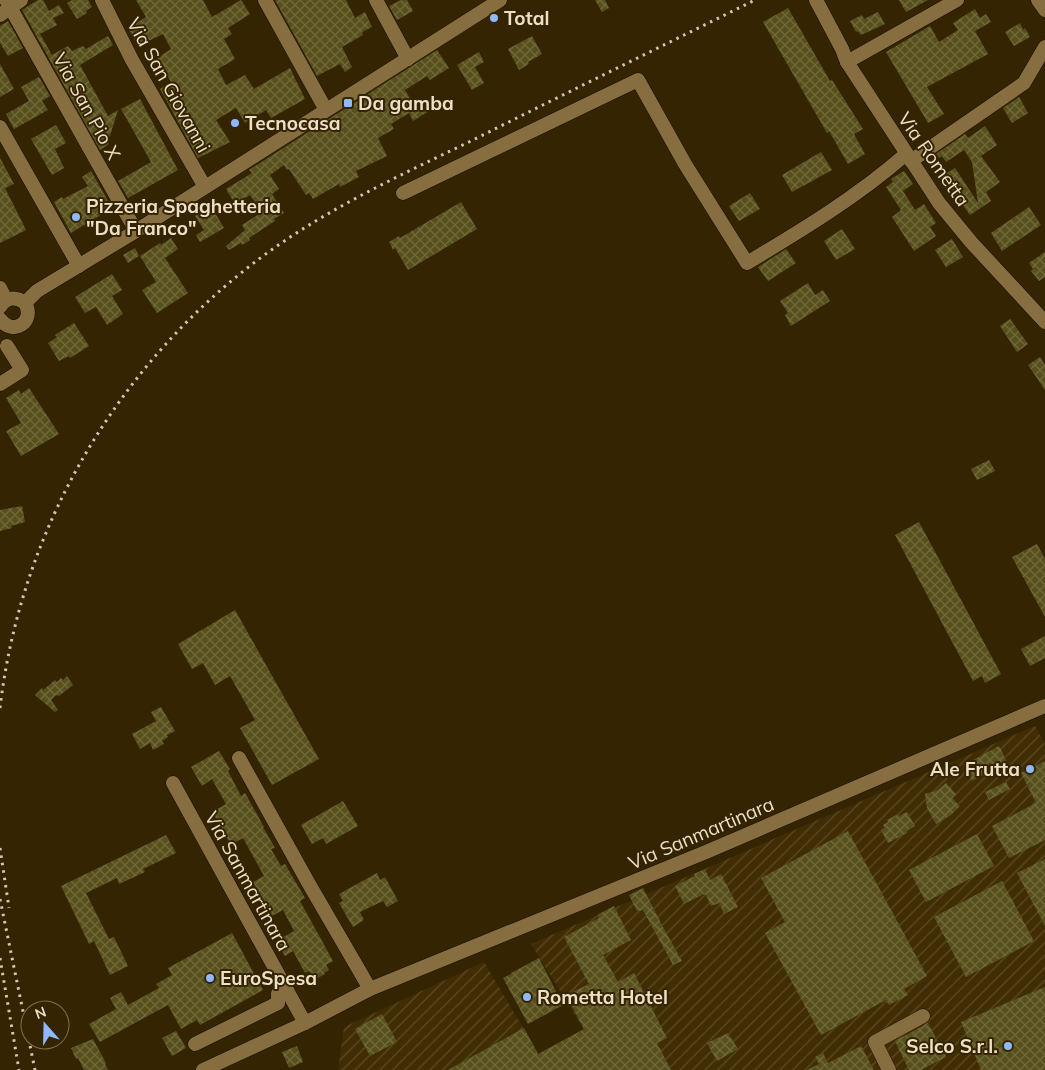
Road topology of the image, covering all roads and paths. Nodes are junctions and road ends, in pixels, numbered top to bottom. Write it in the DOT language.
graph roads {
  1 [pos="102,0"];
  2 [pos="265,0"];
  3 [pos="376,0"];
  4 [pos="500,0"];
  5 [pos="816,0"];
  6 [pos="957,0"];
  7 [pos="1038,0"];
  8 [pos="9,6"];
  9 [pos="1045,10"];
  10 [pos="1045,47"];
  11 [pos="408,59"];
  12 [pos="847,62"];
  13 [pos="326,110"];
  14 [pos="0,127"];
  15 [pos="908,158"];
  16 [pos="205,187"];
  17 [pos="403,193"];
  18 [pos="136,231"];
  19 [pos="79,266"];
  20 [pos="2,298"];
  21 [pos="24,303"];
  22 [pos="0,319"];
  23 [pos="1045,322"];
  24 [pos="7,346"];
  25 [pos="0,384"];
  26 [pos="1045,706"];
  27 [pos="239,758"];
  28 [pos="173,782"];
  29 [pos="370,989"];
  30 [pos="287,990"];
  31 [pos="923,1016"];
  32 [pos="305,1023"];
  33 [pos="195,1044"];
  34 [pos="203,1070"];
  35 [pos="889,1070"];
  1 -- 16 [label="street, Via San Giovanni"];
  2 -- 13 [label="street"];
  3 -- 11 [label="street"];
  4 -- 11 [label="street"];
  5 -- 12 [label="street, Via Rometta"];
  6 -- 12 [label="street"];
  7 -- 9 [label="street"];
  8 -- 18 [label="street, Via San Pio X"];
  10 -- 15 [label="street"];
  11 -- 13 [label="street"];
  12 -- 15 [label="street, Via Rometta"];
  13 -- 16 [label="street"];
  14 -- 19 [label="street"];
  15 -- 17 [label="street"];
  15 -- 23 [label="street, Via Rometta"];
  16 -- 18 [label="street"];
  18 -- 19 [label="street"];
  19 -- 21 [label="street"];
  20 -- 21 [label="street"];
  21 -- 22 [label="street"];
  24 -- 25 [label="street"];
  26 -- 29 [label="street, Via Sanmartinara"];
  27 -- 29 [label="street"];
  28 -- 30 [label="street, Via Sanmartinara"];
  29 -- 32 [label="street, Via Sanmartinara"];
  30 -- 32 [label="street, Via Sanmartinara"];
  30 -- 33 [label="street"];
  31 -- 35 [label="street"];
  32 -- 34 [label="street, Via Sanmartinara"];
}
